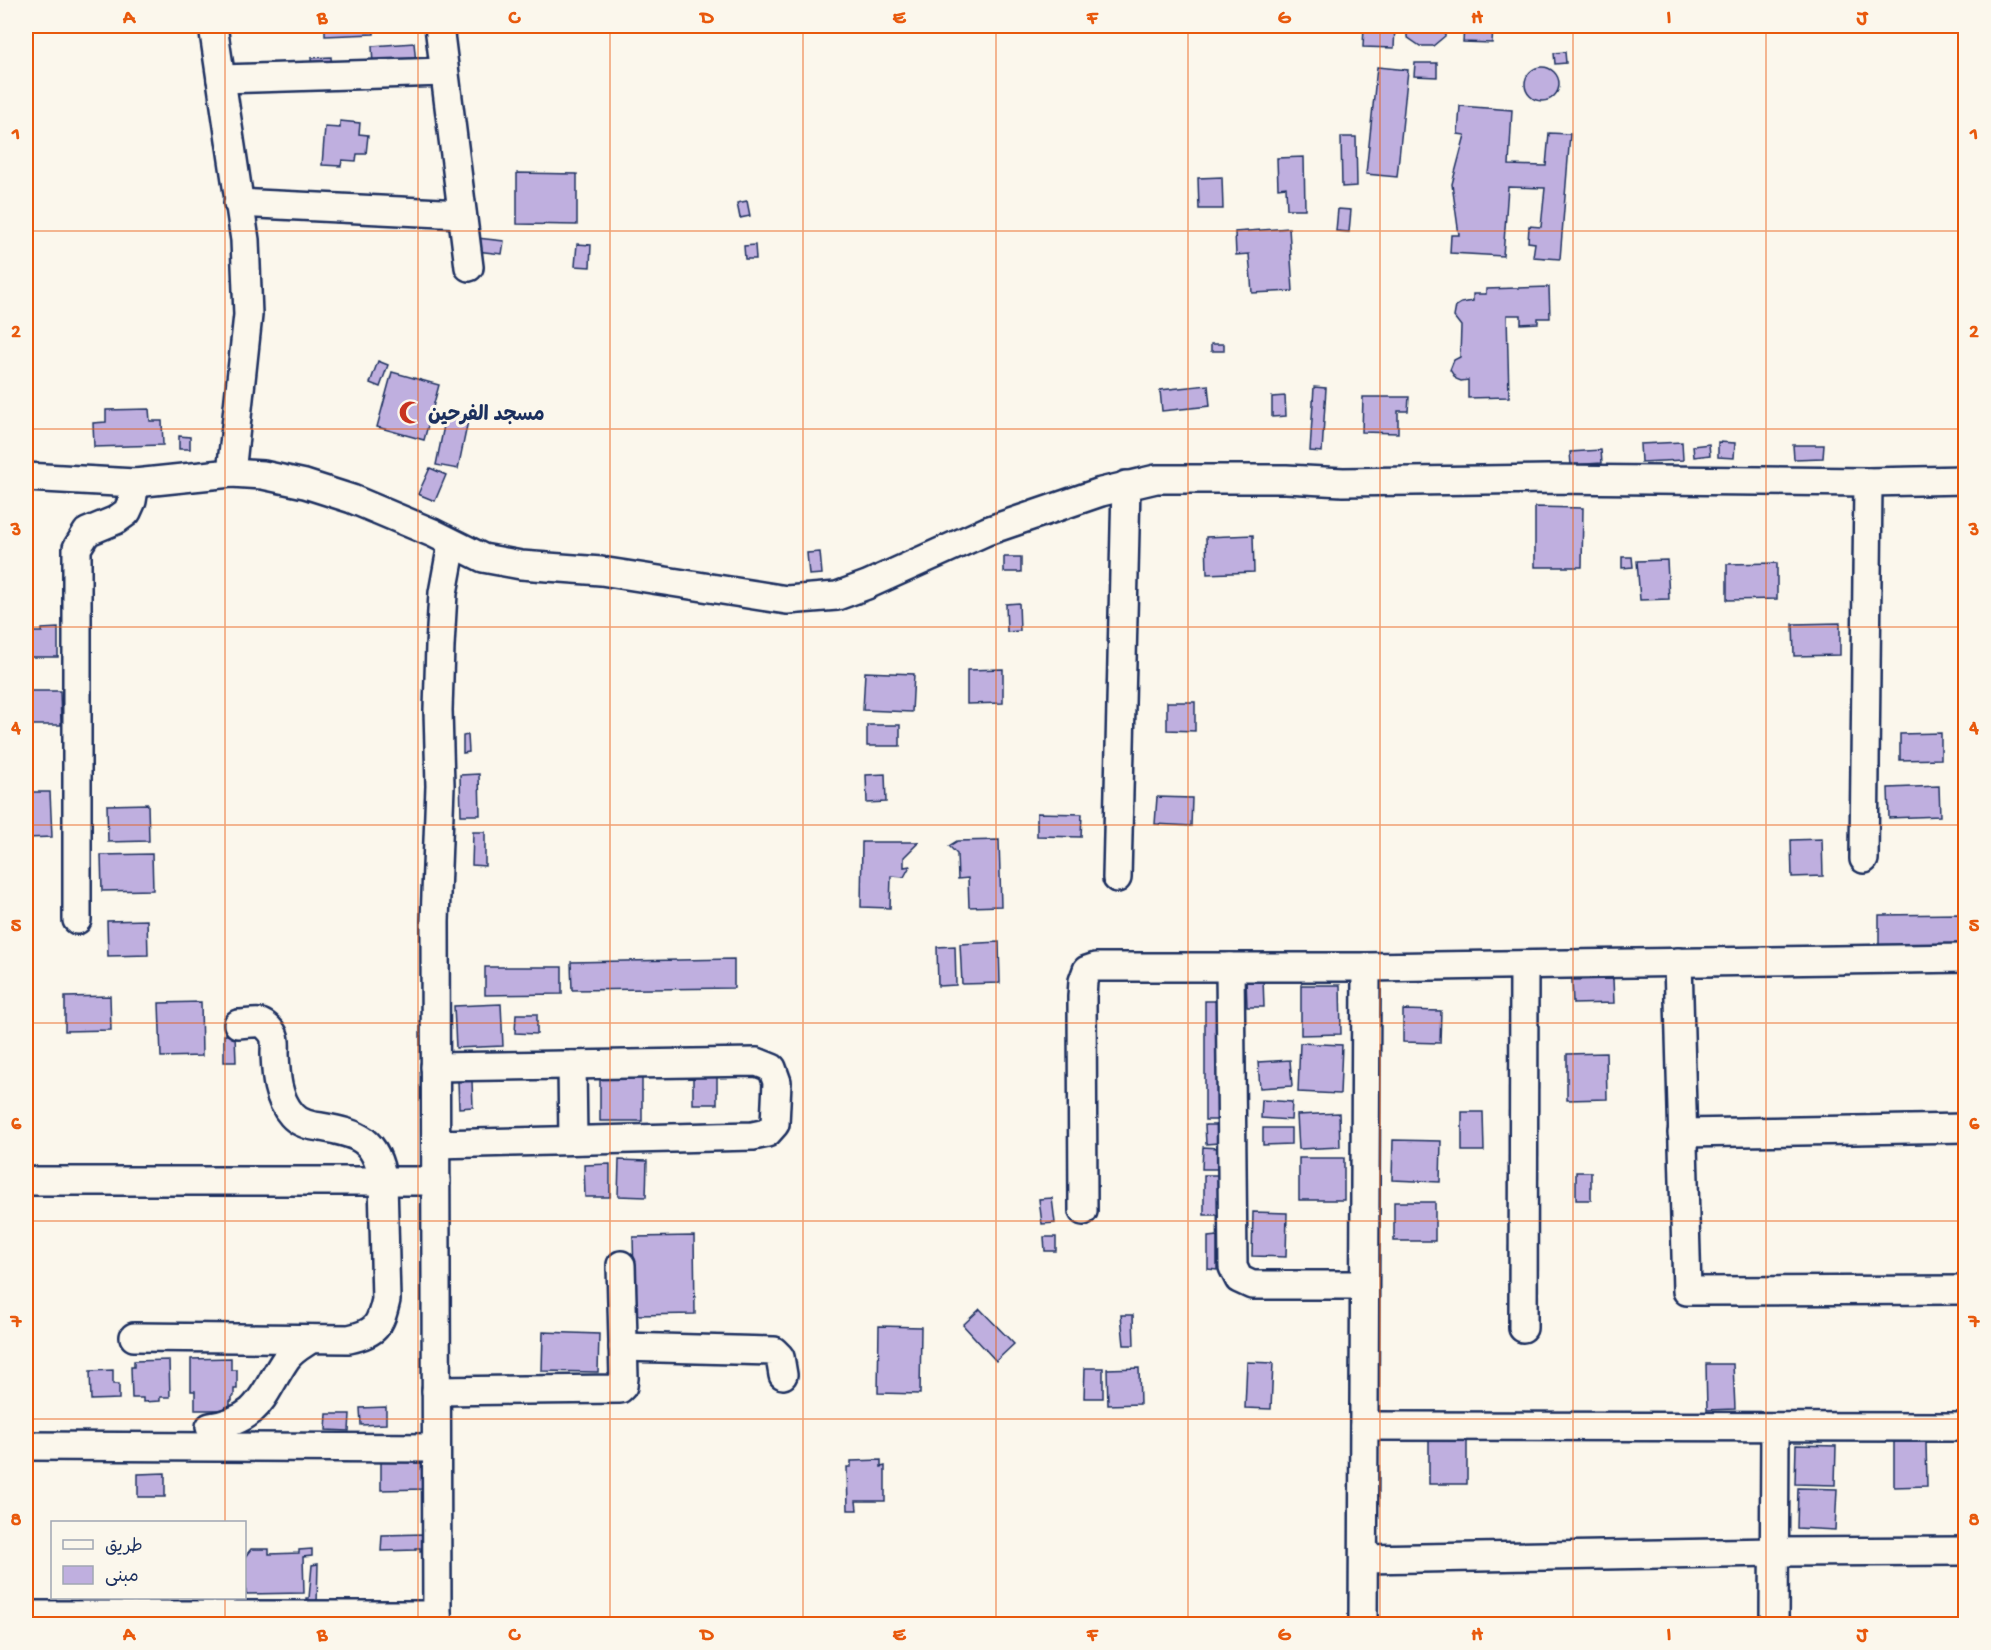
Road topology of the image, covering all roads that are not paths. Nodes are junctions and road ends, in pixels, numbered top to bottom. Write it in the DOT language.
graph roads {
  1 [pos="213,26"];
  2 [pos="439,26"];
  3 [pos="444,72"];
  4 [pos="221,79"];
  5 [pos="238,203"];
  6 [pos="462,214"];
  7 [pos="469,267"];
  8 [pos="231,473"];
  9 [pos="26,477"];
  10 [pos="1965,480"];
  11 [pos="1868,482"];
  12 [pos="135,483"];
  13 [pos="1126,485"];
  14 [pos="452,544"];
  15 [pos="1864,859"];
  16 [pos="1118,878"];
  17 [pos="77,920"];
  18 [pos="1965,958"];
  19 [pos="1678,962"];
  20 [pos="1524,965"];
  21 [pos="1230,967"];
  22 [pos="1365,967"];
  23 [pos="238,1024"];
  24 [pos="572,1065"];
  25 [pos="435,1067"];
  26 [pos="1965,1128"];
  27 [pos="1683,1133"];
  28 [pos="573,1140"];
  29 [pos="436,1144"];
  30 [pos="26,1181"];
  31 [pos="383,1181"];
  32 [pos="436,1181"];
  33 [pos="1083,1211"];
  34 [pos="621,1265"];
  35 [pos="1364,1285"];
  36 [pos="1965,1290"];
  37 [pos="1523,1328"];
  38 [pos="134,1337"];
  39 [pos="311,1339"];
  40 [pos="623,1347"];
  41 [pos="783,1375"];
  42 [pos="436,1391"];
  43 [pos="1364,1426"];
  44 [pos="210,1427"];
  45 [pos="1965,1427"];
  46 [pos="1775,1428"];
  47 [pos="26,1446"];
  48 [pos="436,1448"];
  49 [pos="1965,1551"];
  50 [pos="1774,1552"];
  51 [pos="1364,1559"];
  52 [pos="26,1615"];
  53 [pos="162,1620"];
  54 [pos="437,1620"];
  55 [pos="1363,1624"];
  56 [pos="1774,1624"];
  1 -- 4 [label="street"];
  2 -- 3 [label="street"];
  3 -- 4 [label="street"];
  3 -- 6 [label="street"];
  4 -- 5 [label="street"];
  5 -- 6 [label="street"];
  5 -- 8 [label="street"];
  6 -- 7 [label="street"];
  8 -- 12 [label="street"];
  8 -- 14 [label="street"];
  9 -- 12 [label="street"];
  10 -- 11 [label="street"];
  11 -- 13 [label="street"];
  11 -- 15 [label="street"];
  12 -- 17 [label="street"];
  13 -- 14 [label="street"];
  13 -- 16 [label="street"];
  14 -- 25 [label="street"];
  18 -- 19 [label="street"];
  19 -- 20 [label="street"];
  19 -- 27 [label="street"];
  20 -- 22 [label="street"];
  20 -- 37 [label="street"];
  21 -- 22 [label="street"];
  21 -- 33 [label="street"];
  21 -- 35 [label="street"];
  22 -- 35 [label="street"];
  23 -- 31 [label="street"];
  24 -- 25 [label="street"];
  24 -- 28 [label="street"];
  24 -- 28 [label="street"];
  25 -- 29 [label="street"];
  26 -- 27 [label="street"];
  27 -- 36 [label="street"];
  28 -- 29 [label="street"];
  29 -- 32 [label="street"];
  30 -- 31 [label="street"];
  31 -- 32 [label="street"];
  31 -- 39 [label="street"];
  32 -- 42 [label="street"];
  34 -- 40 [label="street"];
  35 -- 43 [label="street"];
  38 -- 39 [label="street"];
  39 -- 44 [label="street"];
  40 -- 41 [label="street"];
  40 -- 42 [label="street"];
  42 -- 48 [label="street"];
  43 -- 46 [label="street"];
  43 -- 51 [label="street"];
  45 -- 46 [label="street"];
  46 -- 50 [label="street"];
  47 -- 48 [label="street"];
  48 -- 54 [label="street"];
  49 -- 50 [label="street"];
  50 -- 51 [label="street"];
  50 -- 56 [label="street"];
  51 -- 55 [label="street"];
  52 -- 53 [label="street"];
  53 -- 54 [label="street"];
}
